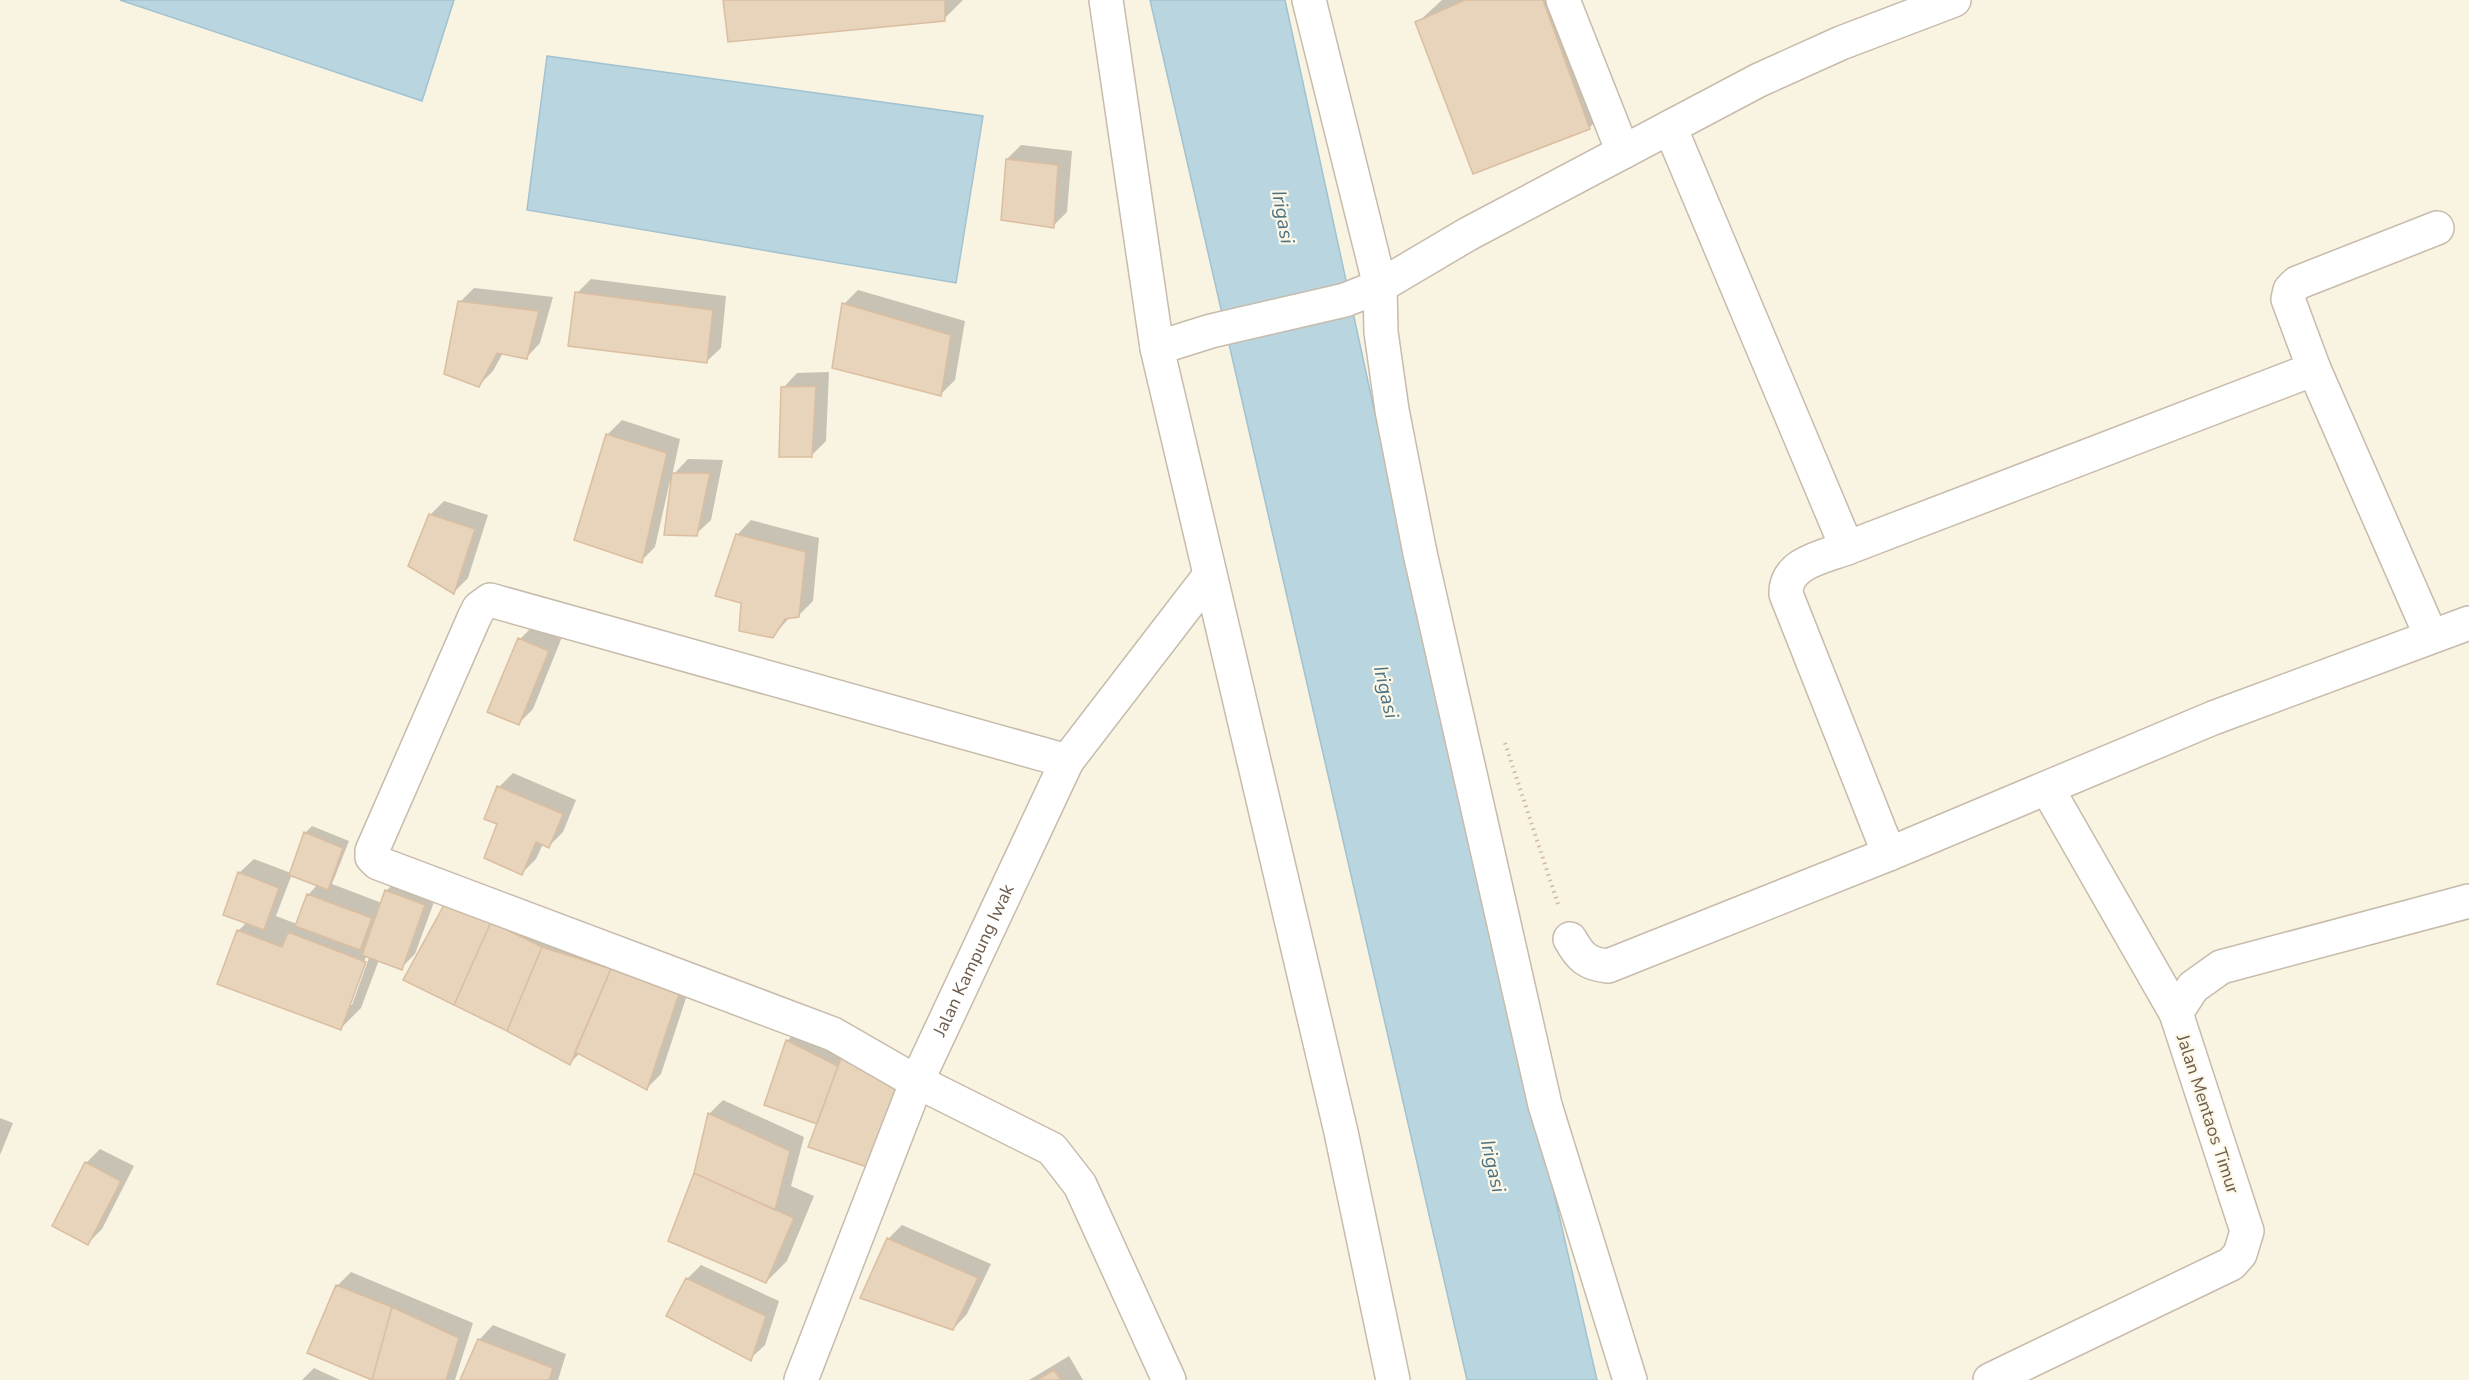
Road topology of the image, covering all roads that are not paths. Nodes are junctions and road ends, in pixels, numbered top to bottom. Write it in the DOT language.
graph roads {
  1 [pos="1106,0"];
  2 [pos="1309,0"];
  3 [pos="1563,0"];
  4 [pos="1954,0"];
  5 [pos="1670,127"];
  6 [pos="1623,152"];
  7 [pos="2437,228"];
  8 [pos="1380,286"];
  9 [pos="1157,348"];
  10 [pos="2314,369"];
  11 [pos="1847,548"];
  12 [pos="1210,574"];
  13 [pos="2469,623"];
  14 [pos="2431,636"];
  15 [pos="1067,761"];
  16 [pos="2047,788"];
  17 [pos="1889,854"];
  18 [pos="2469,901"];
  19 [pos="1570,939"];
  20 [pos="2175,1013"];
  21 [pos="917,1081"];
  22 [pos="801,1380"];
  23 [pos="1169,1380"];
  24 [pos="1393,1380"];
  25 [pos="1630,1380"];
  26 [pos="1990,1380"];
  1 -- 9 [label="street"];
  2 -- 8 [label="street"];
  3 -- 6 [label="street"];
  4 -- 5 [label="street"];
  5 -- 6 [label="street"];
  5 -- 11 [label="street"];
  6 -- 8 [label="street"];
  7 -- 10 [label="street"];
  8 -- 9 [label="street"];
  8 -- 25 [label="street"];
  9 -- 12 [label="street"];
  10 -- 11 [label="street"];
  10 -- 14 [label="street"];
  11 -- 17 [label="street"];
  12 -- 15 [label="street, Jalan Kampung Iwak"];
  12 -- 24 [label="street"];
  13 -- 14 [label="street"];
  14 -- 16 [label="street"];
  15 -- 21 [label="street, Jalan Kampung Iwak"];
  15 -- 21 [label="street"];
  16 -- 17 [label="street"];
  16 -- 20 [label="street"];
  17 -- 19 [label="street"];
  18 -- 20 [label="street, Jalan Mentaos Timur"];
  20 -- 26 [label="street, Jalan Mentaos Timur"];
  21 -- 22 [label="street, Jalan Kampung Iwak"];
  21 -- 23 [label="street"];
}
